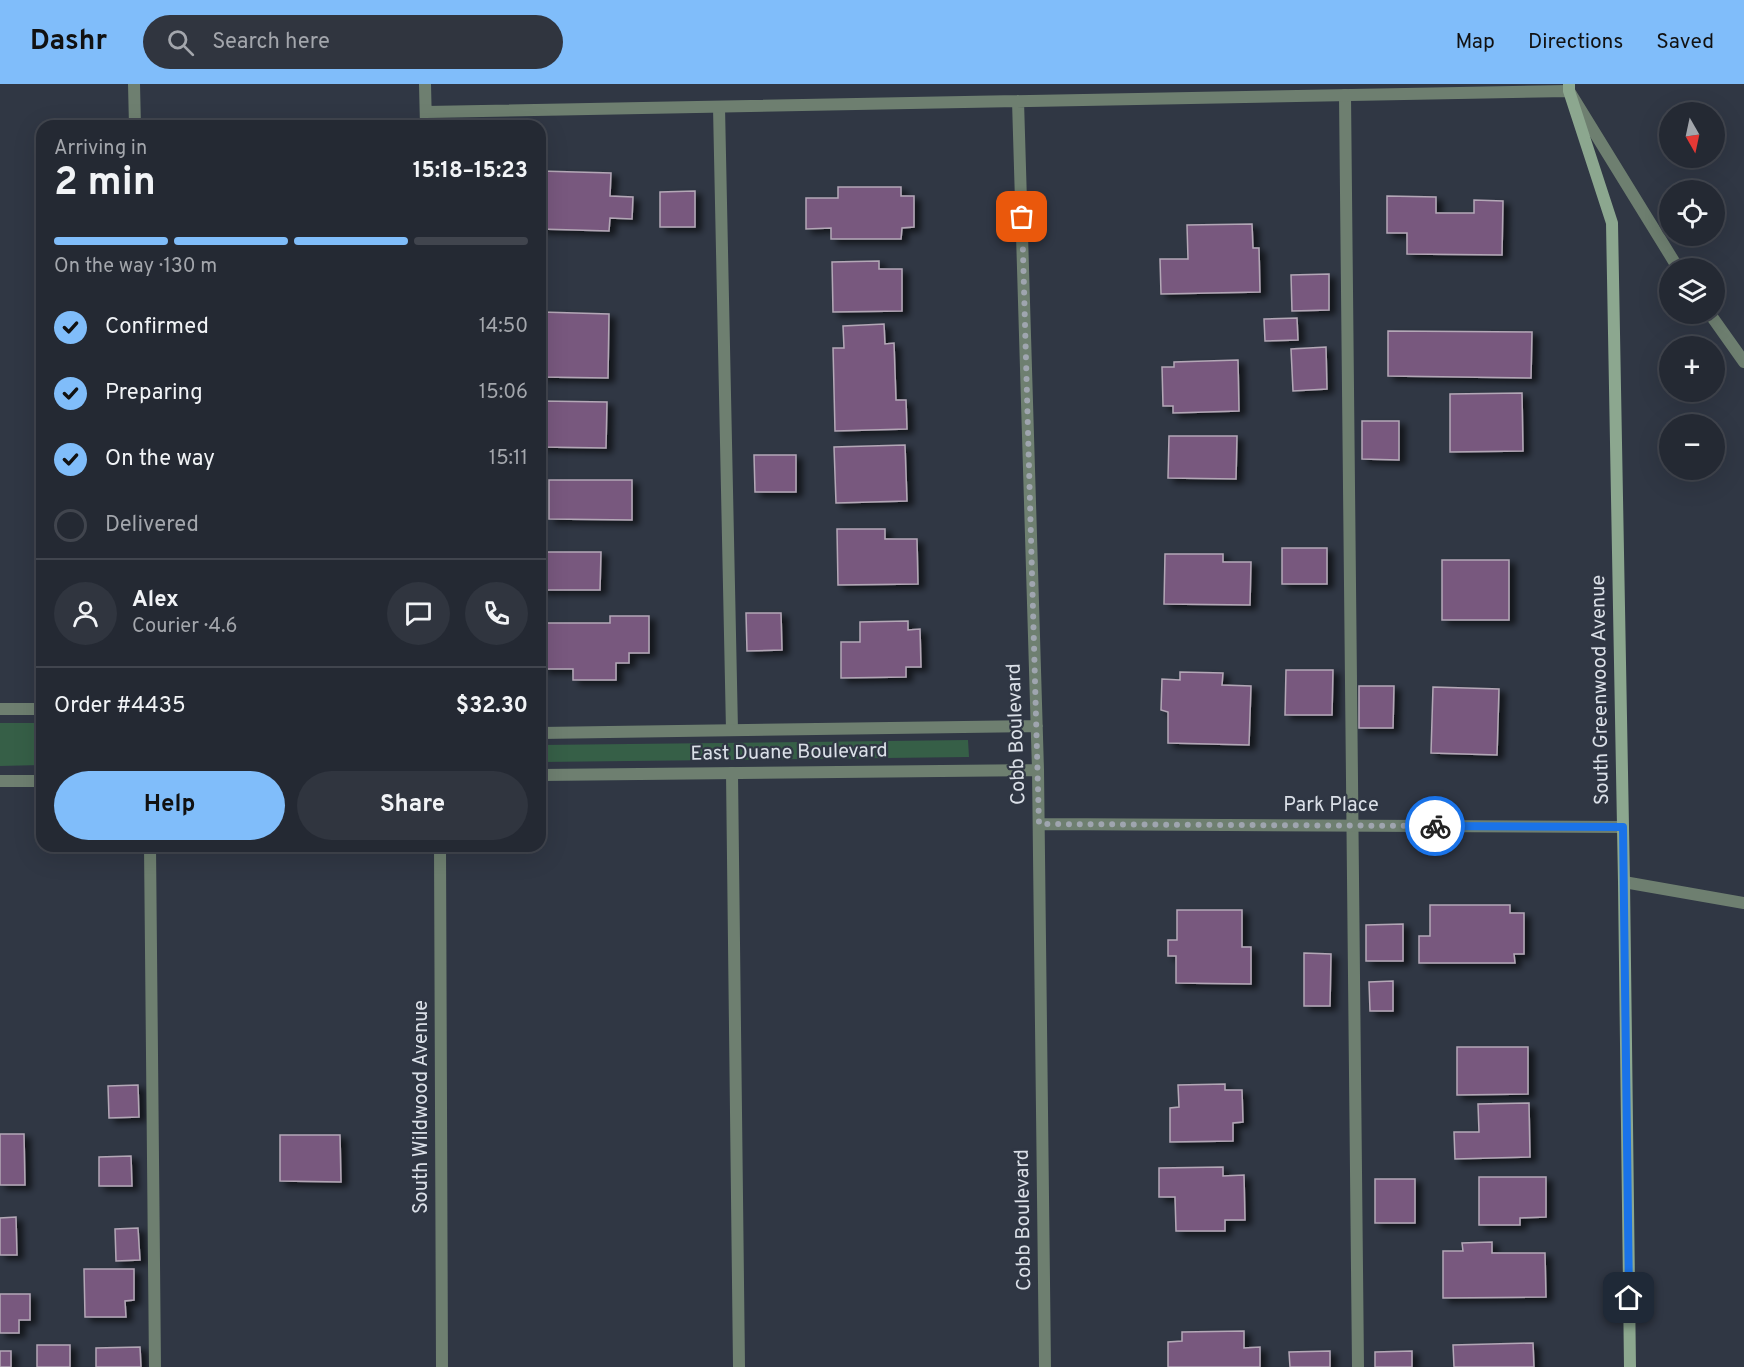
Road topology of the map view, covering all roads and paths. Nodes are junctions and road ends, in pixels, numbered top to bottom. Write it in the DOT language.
graph roads {
  1 [pos="134,84"];
  2 [pos="425,84"];
  3 [pos="1569,88"];
  4 [pos="1345,95"];
  5 [pos="1018,101"];
  6 [pos="719,107"];
  7 [pos="426,112"];
  8 [pos="135,120"];
  9 [pos="426,120"];
  10 [pos="1672,258"];
  11 [pos="1717,324"];
  12 [pos="1744,362"];
  13 [pos="0,709"];
  14 [pos="36,709"];
  15 [pos="1037,726"];
  16 [pos="732,730"];
  17 [pos="546,733"];
  18 [pos="1038,770"];
  19 [pos="732,773"];
  20 [pos="546,775"];
  21 [pos="0,781"];
  22 [pos="36,781"];
  23 [pos="1039,824"];
  24 [pos="1352,826"];
  25 [pos="1623,827"];
  26 [pos="150,852"];
  27 [pos="440,852"];
  28 [pos="1624,882"];
  29 [pos="1744,903"];
  30 [pos="155,1367"];
  31 [pos="442,1367"];
  32 [pos="739,1367"];
  33 [pos="1045,1367"];
  34 [pos="1358,1367"];
  35 [pos="1630,1367"];
  1 -- 8 [label="street"];
  2 -- 7 [label="street"];
  3 -- 4 [label="street"];
  3 -- 10 [label="street"];
  3 -- 25 [label="street, South Greenwood Avenue"];
  4 -- 5 [label="street"];
  4 -- 24 [label="street"];
  5 -- 6 [label="street"];
  5 -- 15 [label="street, Cobb Boulevard"];
  6 -- 7 [label="street"];
  6 -- 16 [label="street"];
  7 -- 9 [label="street"];
  11 -- 12 [label="street"];
  13 -- 14 [label="street"];
  15 -- 16 [label="street, East Duane Boulevard"];
  15 -- 18 [label="street, Cobb Boulevard"];
  16 -- 17 [label="street, East Duane Boulevard"];
  18 -- 19 [label="street, East Duane Boulevard"];
  18 -- 23 [label="street, Cobb Boulevard"];
  19 -- 20 [label="street, East Duane Boulevard"];
  19 -- 32 [label="street"];
  21 -- 22 [label="street"];
  23 -- 24 [label="street, Park Place"];
  23 -- 33 [label="street, Cobb Boulevard"];
  24 -- 25 [label="street, Park Place"];
  24 -- 34 [label="street"];
  25 -- 28 [label="street, South Greenwood Avenue"];
  26 -- 30 [label="street"];
  27 -- 31 [label="street, South Wildwood Avenue"];
  28 -- 29 [label="street"];
  28 -- 35 [label="street, South Greenwood Avenue"];
}
